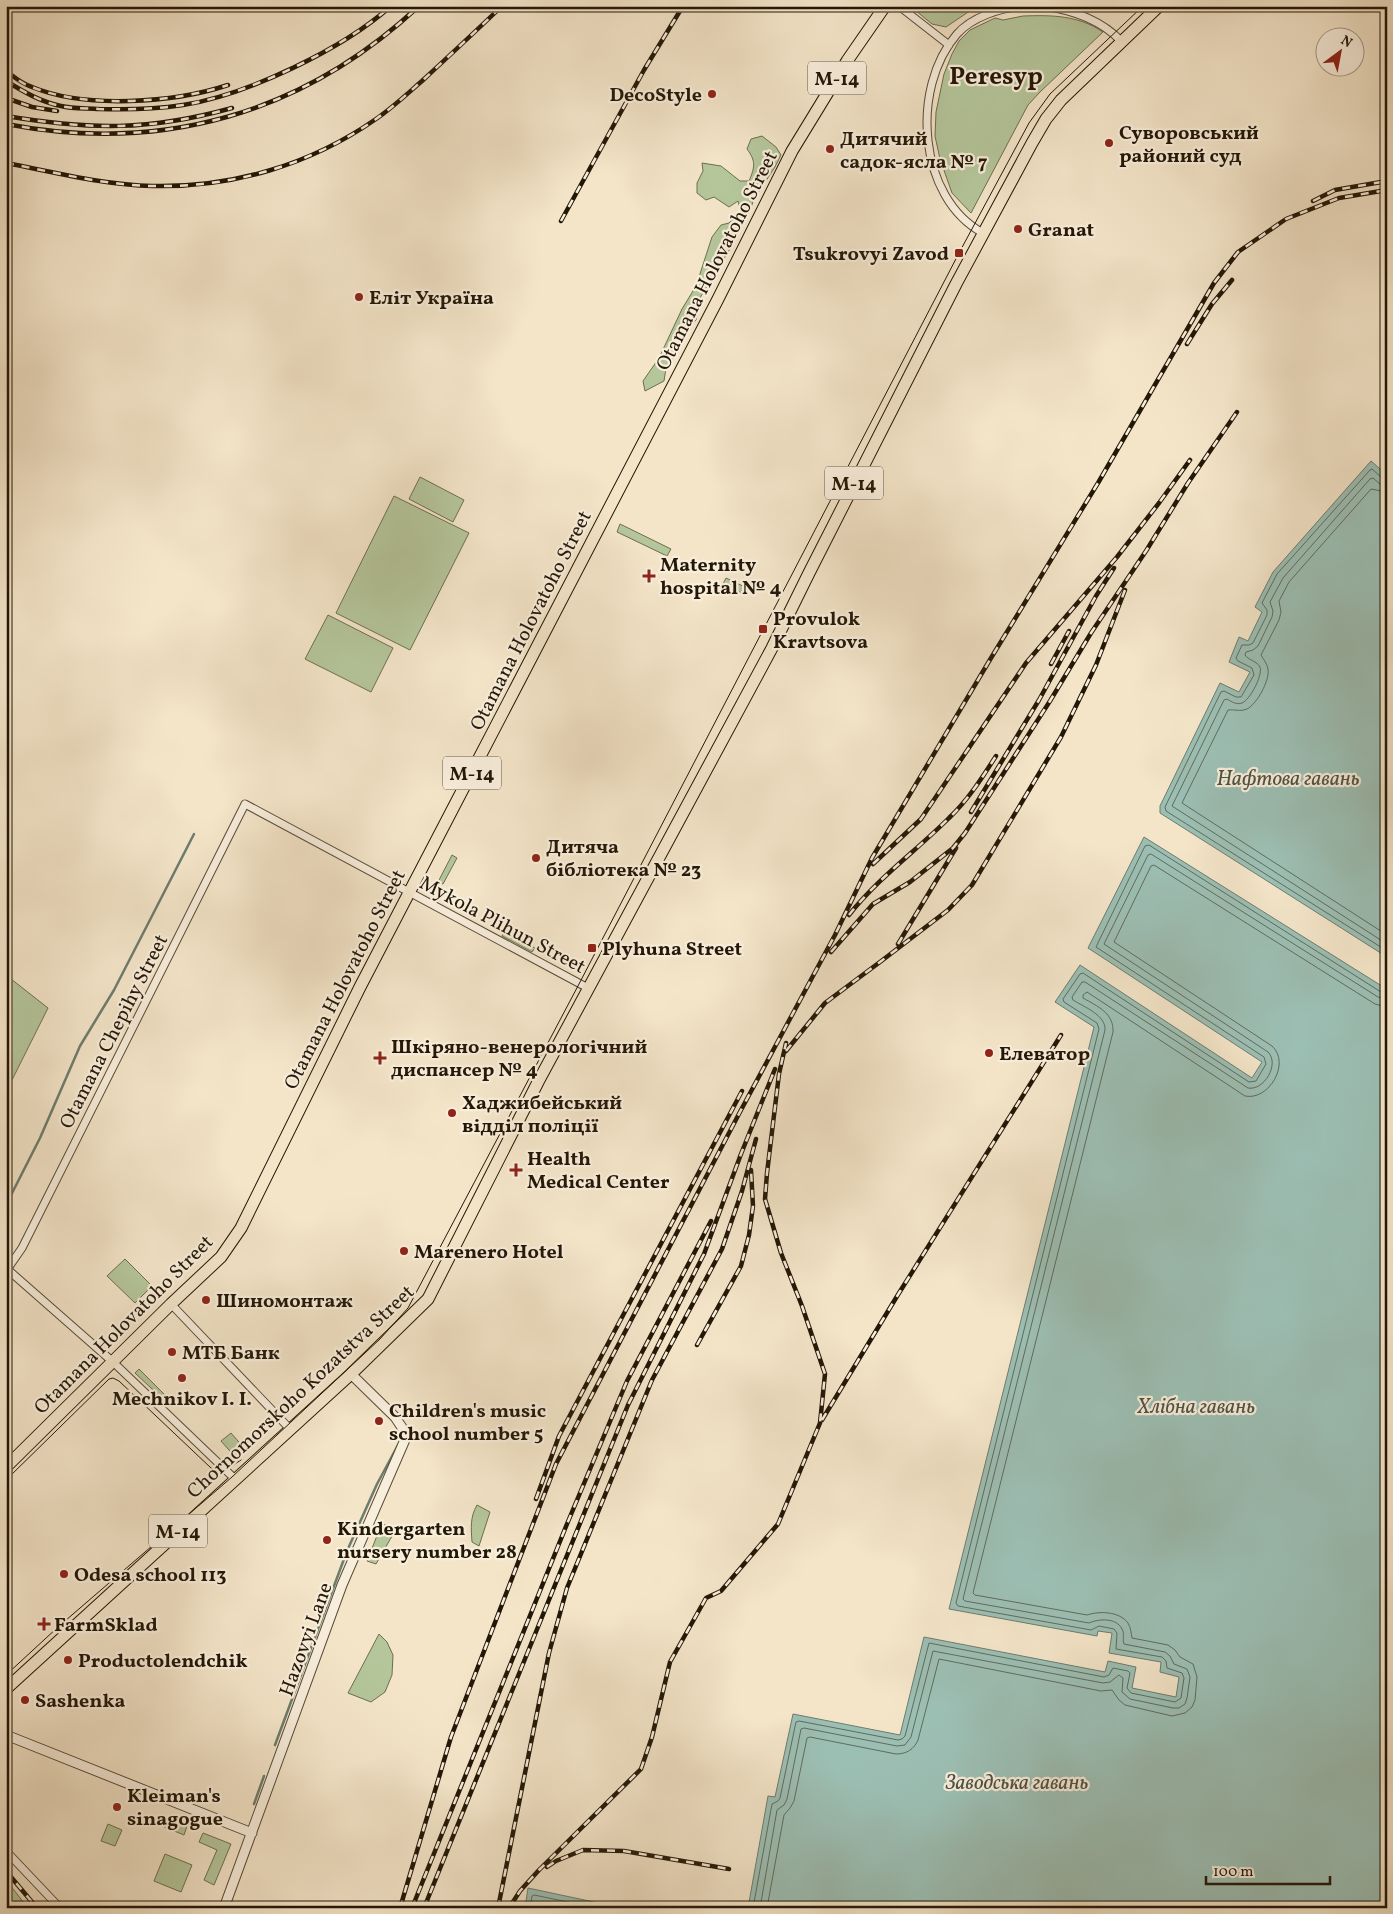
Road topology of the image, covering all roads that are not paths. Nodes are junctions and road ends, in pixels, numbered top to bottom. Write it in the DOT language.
graph roads {
  1 [pos="885,6"];
  2 [pos="899,6"];
  3 [pos="1022,6"];
  4 [pos="1042,6"];
  5 [pos="1159,6"];
  6 [pos="1122,41"];
  7 [pos="949,45"];
  8 [pos="983,232"];
  9 [pos="245,804"];
  10 [pos="409,891"];
  11 [pos="588,988"];
  12 [pos="7,1269"];
  13 [pos="171,1304"];
  14 [pos="113,1362"];
  15 [pos="352,1374"];
  16 [pos="290,1429"];
  17 [pos="6,1467"];
  18 [pos="234,1479"];
  19 [pos="6,1689"];
  20 [pos="6,1735"];
  21 [pos="252,1833"];
  22 [pos="6,1851"];
  23 [pos="60,1908"];
  24 [pos="224,1908"];
  1 -- 10 [label="main road, Otamana Holovatoho Street / М-14"];
  2 -- 7 [label="street"];
  3 -- 7 [label="street"];
  4 -- 6 [label="street"];
  5 -- 6 [label="main road, Chornomorskoho Kozatstva Street / М-14"];
  6 -- 8 [label="main road, Chornomorskoho Kozatstva Street / М-14"];
  7 -- 8 [label="street"];
  8 -- 11 [label="main road, Chornomorskoho Kozatstva Street / М-14"];
  9 -- 10 [label="street, Mykola Plihun Street"];
  9 -- 12 [label="street, Otamana Chepihy Street"];
  10 -- 11 [label="street, Mykola Plihun Street"];
  10 -- 13 [label="main road, Otamana Holovatoho Street / М-14"];
  11 -- 15 [label="main road, Chornomorskoho Kozatstva Street / М-14"];
  12 -- 14 [label="street"];
  13 -- 14 [label="main road, Otamana Holovatoho Street / М-14"];
  13 -- 16 [label="street"];
  14 -- 17 [label="main road, Otamana Holovatoho Street / М-14"];
  14 -- 18 [label="street"];
  15 -- 16 [label="main road, Chornomorskoho Kozatstva Street / М-14"];
  15 -- 21 [label="street, Hazovyi Lane"];
  16 -- 18 [label="main road, Chornomorskoho Kozatstva Street / М-14"];
  18 -- 19 [label="main road, Chornomorskoho Kozatstva Street / М-14"];
  20 -- 21 [label="street"];
  21 -- 24 [label="street, Hazovyi Lane"];
  22 -- 23 [label="street"];
}
